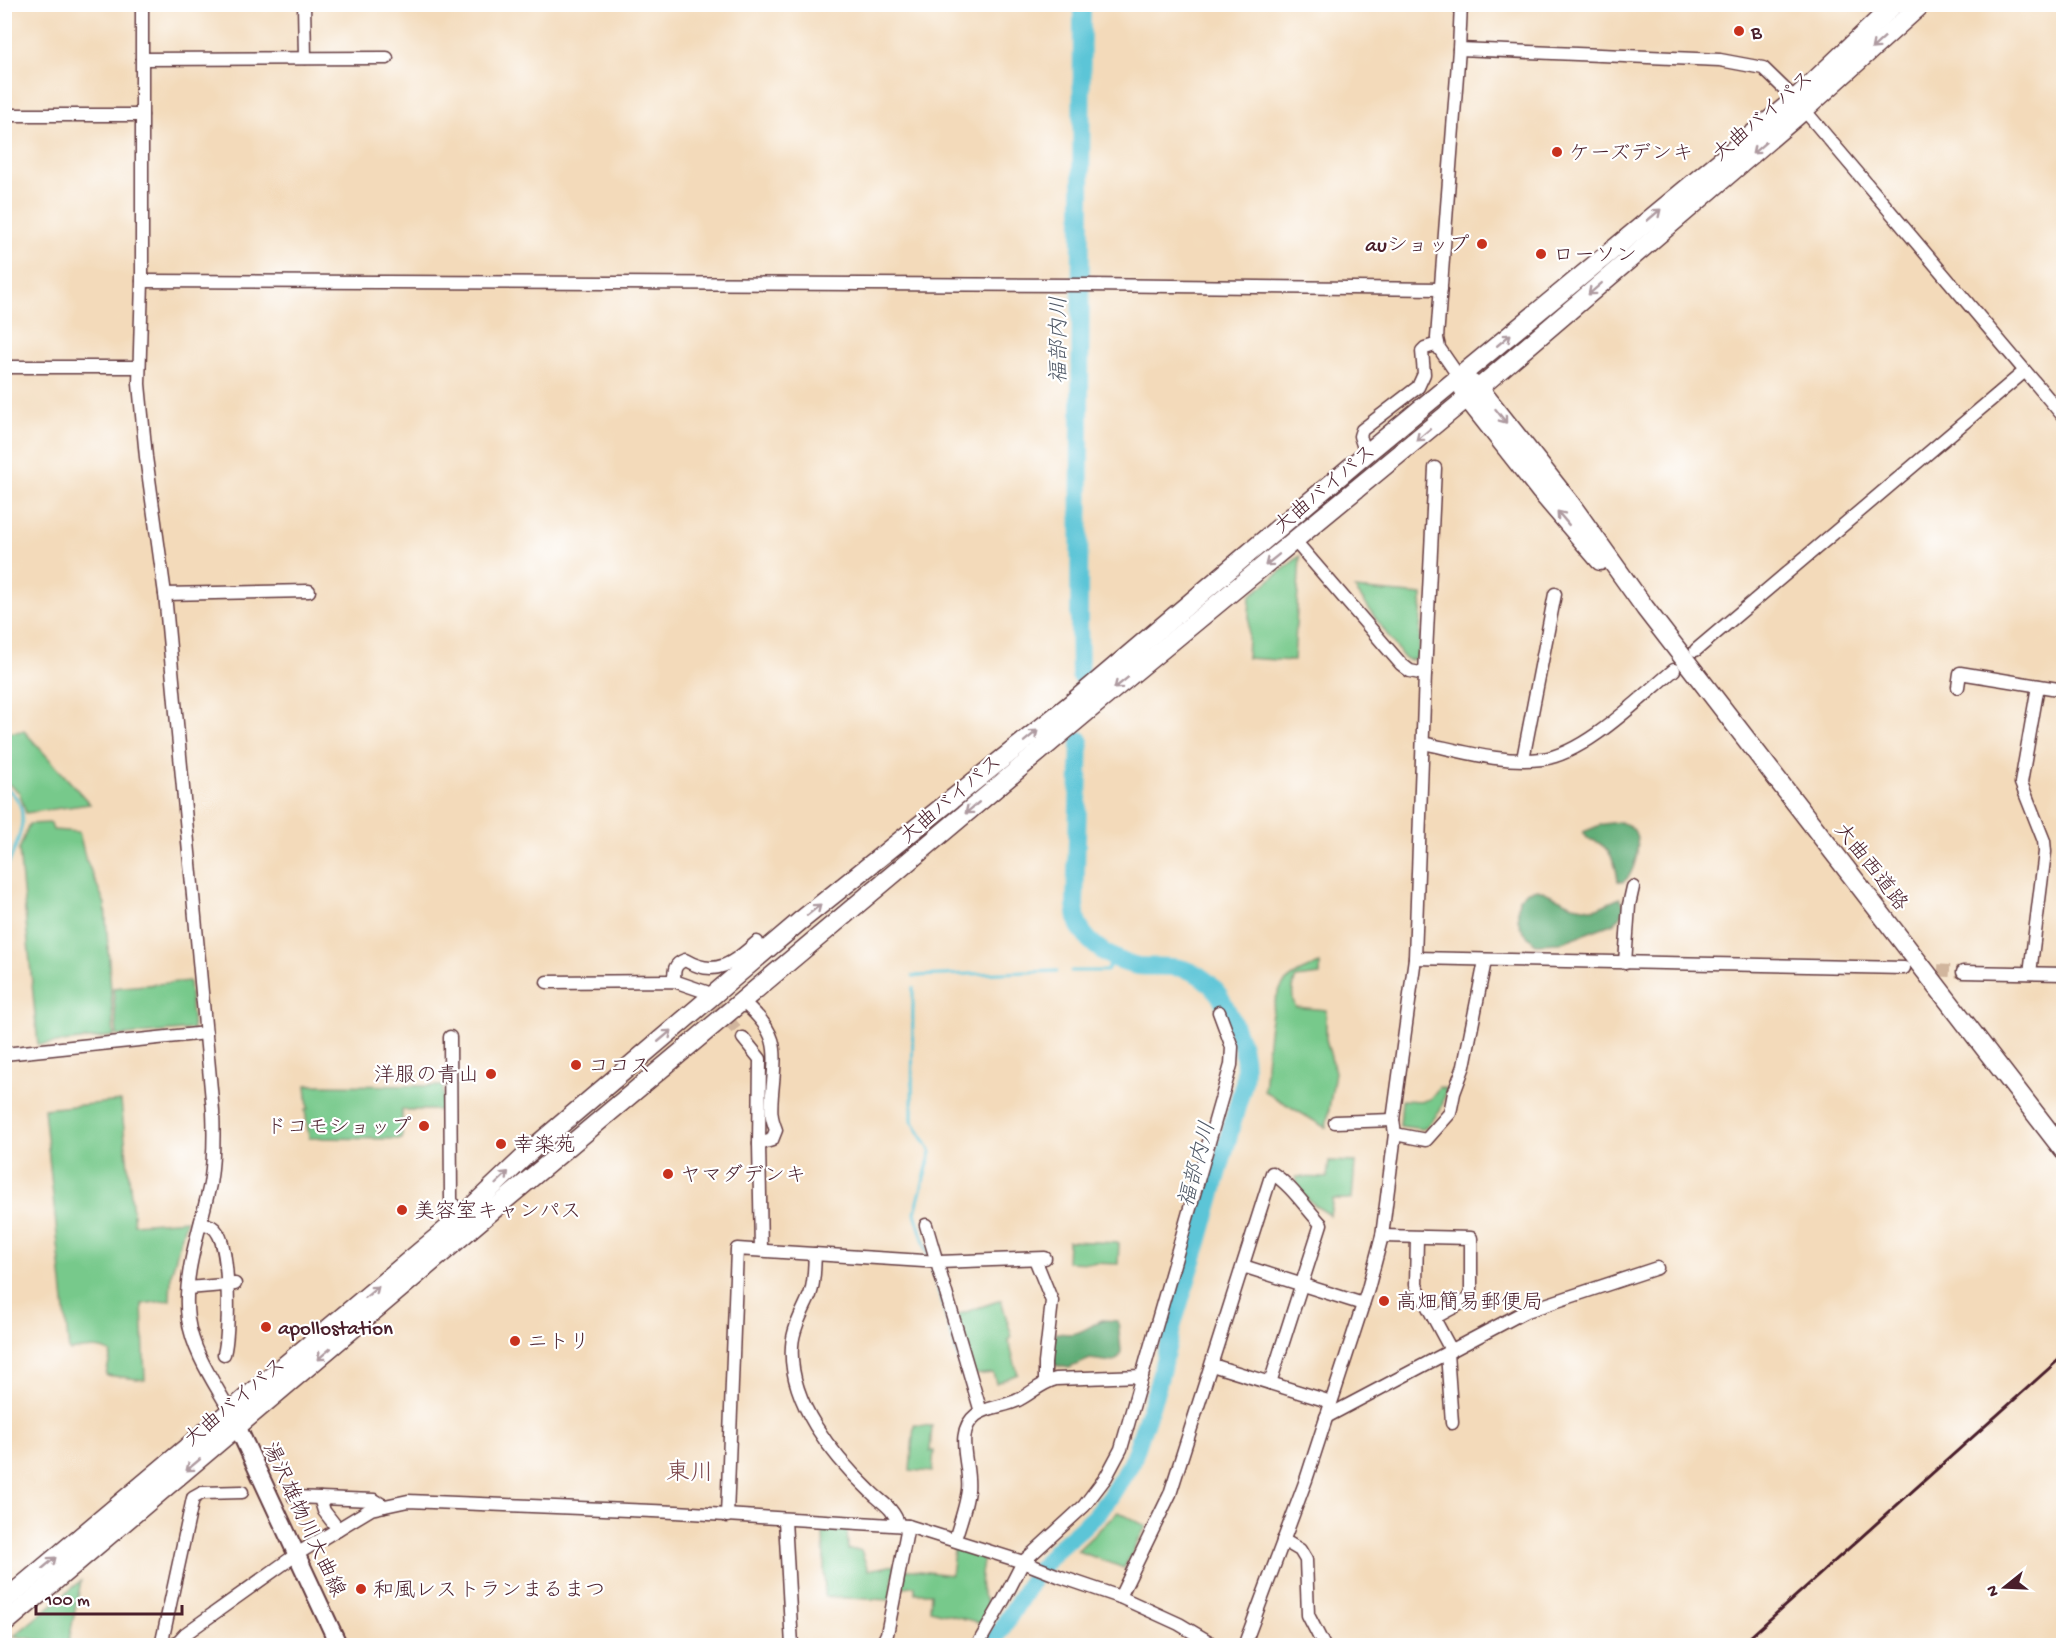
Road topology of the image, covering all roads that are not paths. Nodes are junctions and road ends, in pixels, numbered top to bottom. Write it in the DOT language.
graph roads {
  1 [pos="142,4"];
  2 [pos="304,4"];
  3 [pos="1461,4"];
  4 [pos="1895,4"];
  5 [pos="1922,4"];
  6 [pos="1459,49"];
  7 [pos="305,58"];
  8 [pos="387,58"];
  9 [pos="142,59"];
  10 [pos="1799,104"];
  11 [pos="4,115"];
  12 [pos="142,116"];
  13 [pos="142,281"];
  14 [pos="1441,289"];
  15 [pos="1438,344"];
  16 [pos="4,367"];
  17 [pos="139,367"];
  18 [pos="2025,371"];
  19 [pos="1459,377"];
  20 [pos="1473,393"];
  21 [pos="2064,417"];
  22 [pos="1366,454"];
  23 [pos="1435,468"];
  24 [pos="1295,541"];
  25 [pos="309,591"];
  26 [pos="165,594"];
  27 [pos="1555,594"];
  28 [pos="1696,650"];
  29 [pos="1674,670"];
  30 [pos="1425,674"];
  31 [pos="2038,686"];
  32 [pos="1958,687"];
  33 [pos="2064,690"];
  34 [pos="1423,743"];
  35 [pos="1523,759"];
  36 [pos="1633,887"];
  37 [pos="759,956"];
  38 [pos="1415,958"];
  39 [pos="1485,961"];
  40 [pos="1625,963"];
  41 [pos="1904,968"];
  42 [pos="1963,972"];
  43 [pos="2030,973"];
  44 [pos="2064,974"];
  45 [pos="674,981"];
  46 [pos="547,982"];
  47 [pos="706,992"];
  48 [pos="742,1002"];
  49 [pos="1219,1012"];
  50 [pos="206,1033"];
  51 [pos="450,1037"];
  52 [pos="743,1038"];
  53 [pos="4,1054"];
  54 [pos="1393,1120"];
  55 [pos="1335,1122"];
  56 [pos="1395,1134"];
  57 [pos="759,1144"];
  58 [pos="2064,1151"];
  59 [pos="460,1218"];
  60 [pos="201,1222"];
  61 [pos="926,1225"];
  62 [pos="1382,1236"];
  63 [pos="1417,1238"];
  64 [pos="761,1250"];
  65 [pos="815,1254"];
  66 [pos="936,1262"];
  67 [pos="1243,1266"];
  68 [pos="1657,1268"];
  69 [pos="230,1284"];
  70 [pos="1301,1285"];
  71 [pos="188,1288"];
  72 [pos="1363,1304"];
  73 [pos="1434,1318"];
  74 [pos="1449,1351"];
  75 [pos="224,1354"];
  76 [pos="1212,1365"];
  77 [pos="1142,1376"];
  78 [pos="1045,1382"];
  79 [pos="1270,1383"];
  80 [pos="1331,1402"];
  81 [pos="981,1412"];
  82 [pos="1326,1417"];
  83 [pos="234,1419"];
  84 [pos="1452,1423"];
  85 [pos="242,1492"];
  86 [pos="294,1497"];
  87 [pos="320,1498"];
  88 [pos="384,1506"];
  89 [pos="727,1516"];
  90 [pos="785,1520"];
  91 [pos="903,1526"];
  92 [pos="339,1529"];
  93 [pos="955,1539"];
  94 [pos="1283,1540"];
  95 [pos="297,1554"];
  96 [pos="1026,1564"];
  97 [pos="1120,1597"];
  98 [pos="4,1601"];
  99 [pos="4,1624"];
  100 [pos="161,1646"];
  101 [pos="174,1646"];
  102 [pos="339,1646"];
  103 [pos="792,1646"];
  104 [pos="881,1646"];
  105 [pos="977,1646"];
  106 [pos="1216,1646"];
  107 [pos="1244,1646"];
  108 [pos="1324,1646"];
  1 -- 9 [label="street"];
  2 -- 7 [label="street"];
  3 -- 6 [label="street"];
  4 -- 10 [label="highway, 大曲バイパス"];
  5 -- 10 [label="highway, 大曲バイパス, one-way"];
  6 -- 10 [label="street"];
  6 -- 14 [label="street"];
  7 -- 8 [label="street"];
  7 -- 9 [label="street"];
  9 -- 12 [label="street"];
  10 -- 18 [label="street"];
  19 -- 10 [label="highway, 大曲バイパス, one-way"];
  10 -- 20 [label="highway, 大曲バイパス, one-way"];
  11 -- 12 [label="street"];
  12 -- 13 [label="street"];
  13 -- 14 [label="street"];
  13 -- 17 [label="street"];
  14 -- 15 [label="street"];
  15 -- 19 [label="street"];
  15 -- 22 [label="street"];
  16 -- 17 [label="street"];
  17 -- 26 [label="street"];
  18 -- 21 [label="street"];
  18 -- 28 [label="street"];
  19 -- 20 [label="highway, 大曲西道路"];
  19 -- 22 [label="highway, 大曲バイパス"];
  20 -- 24 [label="highway, 大曲バイパス, one-way"];
  20 -- 58 [label="highway, 大曲西道路"];
  37 -- 22 [label="highway, 大曲バイパス, one-way"];
  23 -- 30 [label="street"];
  24 -- 30 [label="street"];
  24 -- 48 [label="highway, 大曲バイパス, one-way"];
  25 -- 26 [label="street"];
  26 -- 50 [label="street"];
  27 -- 35 [label="street"];
  29 -- 35 [label="street"];
  30 -- 34 [label="street"];
  31 -- 32 [label="street"];
  31 -- 33 [label="street"];
  31 -- 43 [label="street"];
  34 -- 35 [label="street"];
  34 -- 38 [label="street"];
  36 -- 40 [label="street"];
  37 -- 45 [label="street"];
  59 -- 37 [label="highway, 大曲バイパス, one-way"];
  38 -- 39 [label="street"];
  38 -- 54 [label="street"];
  39 -- 40 [label="street"];
  39 -- 56 [label="street"];
  40 -- 41 [label="street"];
  42 -- 43 [label="street"];
  43 -- 44 [label="street"];
  45 -- 46 [label="street"];
  45 -- 47 [label="street"];
  48 -- 57 [label="street"];
  48 -- 83 [label="highway, 大曲バイパス, one-way"];
  49 -- 77 [label="street"];
  50 -- 53 [label="street"];
  50 -- 60 [label="street"];
  51 -- 59 [label="street"];
  52 -- 57 [label="street"];
  54 -- 55 [label="street"];
  54 -- 56 [label="street"];
  56 -- 62 [label="street"];
  57 -- 64 [label="street"];
  83 -- 59 [label="highway, 大曲バイパス, one-way"];
  60 -- 69 [label="street"];
  60 -- 71 [label="street"];
  61 -- 66 [label="street"];
  62 -- 63 [label="street"];
  62 -- 72 [label="street"];
  63 -- 73 [label="street"];
  63 -- 73 [label="street"];
  64 -- 65 [label="street"];
  64 -- 89 [label="street"];
  65 -- 66 [label="street"];
  65 -- 91 [label="street"];
  66 -- 78 [label="street"];
  66 -- 81 [label="street"];
  67 -- 70 [label="street"];
  67 -- 70 [label="street"];
  67 -- 76 [label="street"];
  68 -- 74 [label="street"];
  69 -- 71 [label="street"];
  69 -- 75 [label="street"];
  70 -- 72 [label="street"];
  70 -- 79 [label="street"];
  71 -- 83 [label="street"];
  72 -- 80 [label="street"];
  73 -- 74 [label="street"];
  74 -- 82 [label="street"];
  74 -- 84 [label="street"];
  76 -- 79 [label="street"];
  76 -- 97 [label="street"];
  77 -- 78 [label="street"];
  77 -- 96 [label="street"];
  78 -- 81 [label="street"];
  79 -- 80 [label="street"];
  80 -- 82 [label="street"];
  81 -- 93 [label="street"];
  82 -- 94 [label="street"];
  83 -- 95 [label="main road, 湯沢雄物川大曲線"];
  98 -- 83 [label="highway, 大曲バイパス, one-way"];
  83 -- 99 [label="highway, 大曲バイパス, one-way"];
  85 -- 100 [label="street"];
  86 -- 87 [label="street"];
  87 -- 88 [label="street"];
  87 -- 92 [label="street"];
  88 -- 89 [label="street"];
  88 -- 92 [label="street"];
  89 -- 90 [label="street"];
  90 -- 91 [label="street"];
  90 -- 103 [label="street"];
  91 -- 93 [label="street"];
  91 -- 104 [label="street"];
  92 -- 95 [label="street"];
  93 -- 96 [label="street"];
  94 -- 107 [label="street"];
  94 -- 108 [label="street"];
  95 -- 101 [label="street"];
  95 -- 102 [label="main road, 湯沢雄物川大曲線"];
  96 -- 97 [label="street"];
  96 -- 105 [label="street"];
  97 -- 106 [label="street"];
}
